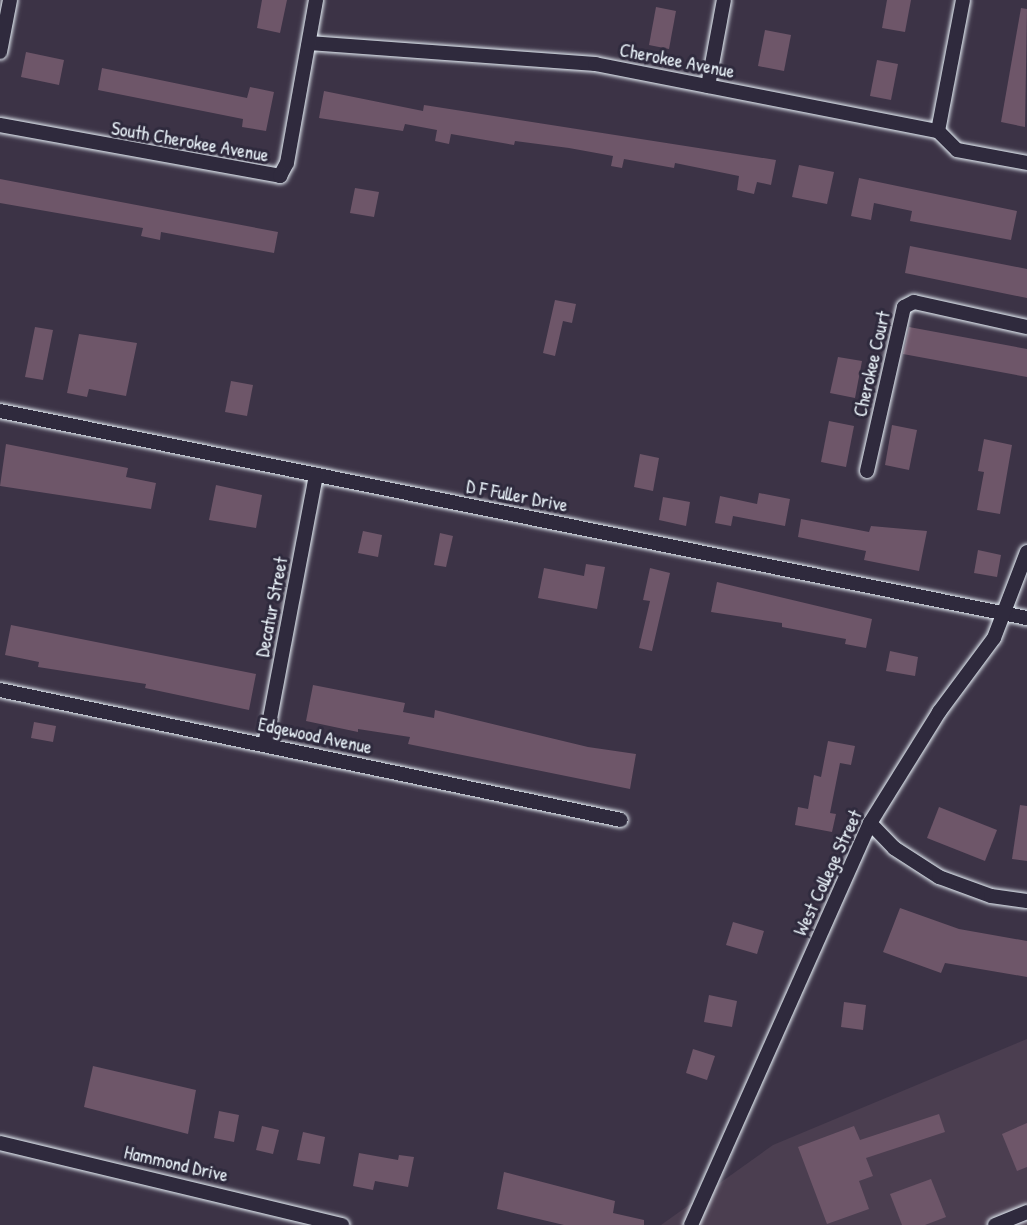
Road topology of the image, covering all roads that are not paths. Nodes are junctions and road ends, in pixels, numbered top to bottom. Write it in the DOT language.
graph roads {
  1 [pos="10,0"];
  2 [pos="316,0"];
  3 [pos="724,0"];
  4 [pos="963,0"];
  5 [pos="309,43"];
  6 [pos="0,52"];
  7 [pos="708,86"];
  8 [pos="0,125"];
  9 [pos="937,131"];
  10 [pos="1027,163"];
  11 [pos="1027,327"];
  12 [pos="0,411"];
  13 [pos="867,471"];
  14 [pos="316,475"];
  15 [pos="1027,552"];
  16 [pos="1005,613"];
  17 [pos="1027,618"];
  18 [pos="0,690"];
  19 [pos="265,745"];
  20 [pos="621,820"];
  21 [pos="870,823"];
  22 [pos="1027,901"];
  23 [pos="0,1143"];
  24 [pos="1027,1212"];
  25 [pos="342,1225"];
  26 [pos="691,1225"];
  27 [pos="995,1225"];
  1 -- 6 [label="street"];
  2 -- 5 [label="street"];
  3 -- 7 [label="street"];
  4 -- 9 [label="street"];
  5 -- 7 [label="street, Cherokee Avenue"];
  5 -- 8 [label="street, South Cherokee Avenue"];
  7 -- 9 [label="street, Cherokee Avenue"];
  9 -- 10 [label="street, Cherokee Avenue"];
  11 -- 13 [label="street, Cherokee Court"];
  12 -- 14 [label="street, D F Fuller Drive"];
  14 -- 16 [label="street, D F Fuller Drive"];
  14 -- 19 [label="street, Decatur Street"];
  15 -- 16 [label="street, West College Street"];
  16 -- 17 [label="street, D F Fuller Drive"];
  16 -- 21 [label="street, West College Street"];
  18 -- 19 [label="street, Edgewood Avenue"];
  19 -- 20 [label="street, Edgewood Avenue"];
  21 -- 22 [label="street"];
  21 -- 26 [label="street, West College Street"];
  23 -- 25 [label="street, Hammond Drive"];
  24 -- 27 [label="street"];
}
